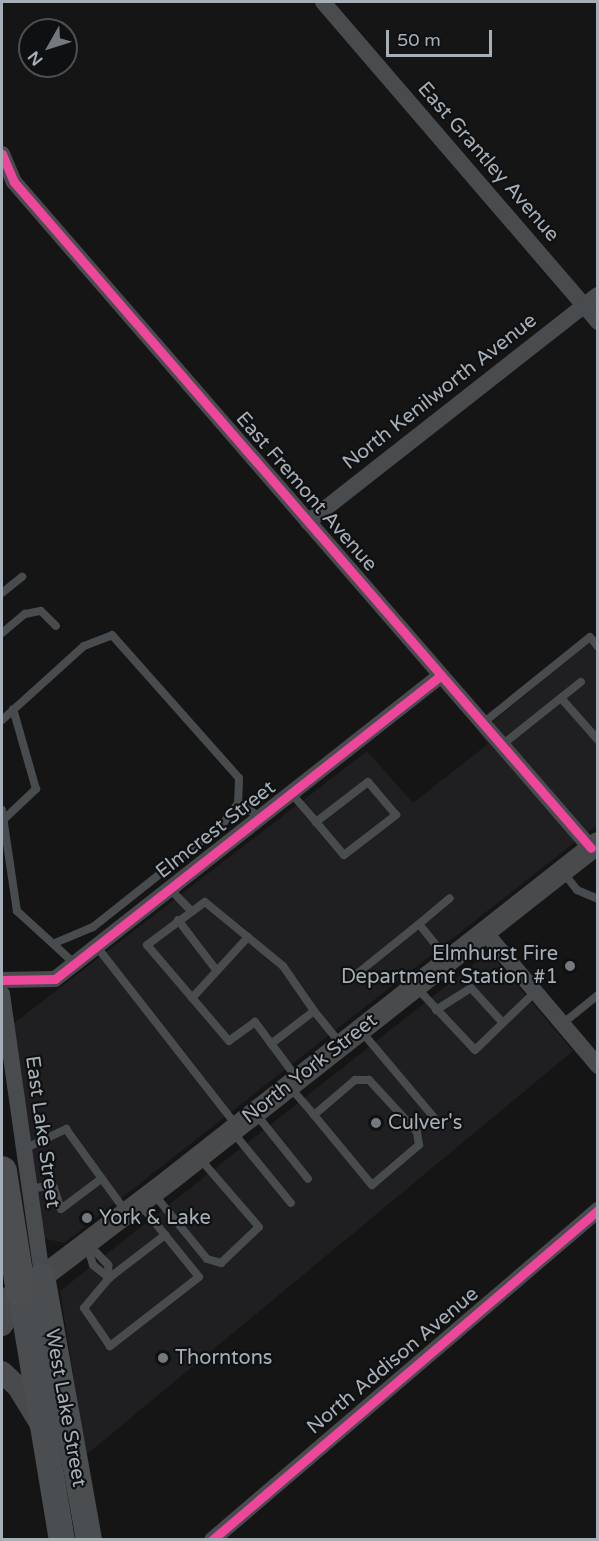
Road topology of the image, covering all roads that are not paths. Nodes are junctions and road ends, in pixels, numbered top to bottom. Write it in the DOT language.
graph roads {
  1 [pos="322,2"];
  2 [pos="2,154"];
  3 [pos="597,295"];
  4 [pos="584,306"];
  5 [pos="597,322"];
  6 [pos="308,522"];
  7 [pos="22,577"];
  8 [pos="2,593"];
  9 [pos="56,626"];
  10 [pos="2,633"];
  11 [pos="597,647"];
  12 [pos="441,675"];
  13 [pos="581,682"];
  14 [pos="561,698"];
  15 [pos="14,709"];
  16 [pos="2,720"];
  17 [pos="483,723"];
  18 [pos="597,740"];
  19 [pos="502,745"];
  20 [pos="291,793"];
  21 [pos="238,803"];
  22 [pos="2,810"];
  23 [pos="260,818"];
  24 [pos="2,820"];
  25 [pos="316,822"];
  26 [pos="594,846"];
  27 [pos="562,871"];
  28 [pos="170,889"];
  29 [pos="450,898"];
  30 [pos="597,899"];
  31 [pos="190,910"];
  32 [pos="178,920"];
  33 [pos="419,924"];
  34 [pos="484,932"];
  35 [pos="248,937"];
  36 [pos="56,943"];
  37 [pos="97,946"];
  38 [pos="448,960"];
  39 [pos="75,964"];
  40 [pos="216,970"];
  41 [pos="358,973"];
  42 [pos="2,980"];
  43 [pos="415,986"];
  44 [pos="535,992"];
  45 [pos="2,993"];
  46 [pos="597,995"];
  47 [pos="192,998"];
  48 [pos="436,1010"];
  49 [pos="314,1011"];
  50 [pos="502,1022"];
  51 [pos="561,1024"];
  52 [pos="360,1029"];
  53 [pos="271,1044"];
  54 [pos="341,1045"];
  55 [pos="597,1066"];
  56 [pos="293,1082"];
  57 [pos="255,1112"];
  58 [pos="314,1115"];
  59 [pos="437,1121"];
  60 [pos="234,1129"];
  61 [pos="24,1149"];
  62 [pos="198,1157"];
  63 [pos="2,1171"];
  64 [pos="101,1179"];
  65 [pos="309,1179"];
  66 [pos="30,1189"];
  67 [pos="139,1202"];
  68 [pos="291,1203"];
  69 [pos="597,1210"];
  70 [pos="165,1235"];
  71 [pos="86,1243"];
  72 [pos="109,1278"];
  73 [pos="17,1287"];
  74 [pos="2,1325"];
  75 [pos="2,1372"];
  76 [pos="47,1437"];
  77 [pos="62,1539"];
  78 [pos="89,1539"];
  79 [pos="212,1539"];
  1 -- 4 [label="street, East Grantley Avenue"];
  2 -- 6 [label="street, East Fremont Avenue"];
  3 -- 4 [label="street, North Kenilworth Avenue"];
  4 -- 5 [label="street, East Grantley Avenue"];
  4 -- 6 [label="street, North Kenilworth Avenue"];
  6 -- 12 [label="street, East Fremont Avenue"];
  7 -- 8 [label="lane"];
  9 -- 10 [label="lane"];
  11 -- 17 [label="lane"];
  12 -- 17 [label="street, East Fremont Avenue"];
  12 -- 20 [label="street, Elmcrest Street"];
  13 -- 14 [label="lane"];
  14 -- 18 [label="lane"];
  14 -- 19 [label="lane"];
  15 -- 16 [label="lane"];
  15 -- 21 [label="lane"];
  15 -- 24 [label="lane"];
  17 -- 19 [label="street, East Fremont Avenue"];
  19 -- 26 [label="street, East Fremont Avenue"];
  20 -- 23 [label="street, Elmcrest Street"];
  20 -- 25 [label="lane"];
  21 -- 23 [label="lane"];
  21 -- 36 [label="lane"];
  22 -- 24 [label="lane"];
  23 -- 28 [label="street, Elmcrest Street"];
  24 -- 36 [label="lane"];
  25 -- 25 [label="lane"];
  26 -- 27 [label="main road, North York Street"];
  27 -- 30 [label="lane"];
  27 -- 34 [label="main road, North York Street"];
  28 -- 31 [label="lane"];
  28 -- 37 [label="street, Elmcrest Street"];
  29 -- 33 [label="lane"];
  31 -- 32 [label="lane"];
  31 -- 35 [label="lane"];
  32 -- 40 [label="lane"];
  32 -- 47 [label="lane"];
  33 -- 38 [label="lane"];
  33 -- 41 [label="lane"];
  34 -- 38 [label="main road, North York Street"];
  34 -- 44 [label="street"];
  35 -- 40 [label="lane"];
  35 -- 49 [label="lane"];
  36 -- 39 [label="lane"];
  37 -- 39 [label="street, Elmcrest Street"];
  37 -- 60 [label="lane"];
  38 -- 43 [label="main road, North York Street"];
  39 -- 42 [label="street, Elmcrest Street"];
  40 -- 47 [label="lane"];
  43 -- 48 [label="lane"];
  43 -- 52 [label="main road, North York Street"];
  44 -- 50 [label="lane"];
  44 -- 51 [label="street"];
  45 -- 61 [label="street, East Lake Street"];
  46 -- 51 [label="lane"];
  47 -- 53 [label="lane"];
  48 -- 50 [label="lane"];
  48 -- 50 [label="lane"];
  49 -- 53 [label="lane"];
  49 -- 54 [label="lane"];
  51 -- 55 [label="street"];
  52 -- 54 [label="main road, North York Street"];
  52 -- 59 [label="lane"];
  53 -- 56 [label="lane"];
  54 -- 56 [label="main road, North York Street"];
  56 -- 57 [label="main road, North York Street"];
  56 -- 58 [label="lane"];
  57 -- 60 [label="main road, North York Street"];
  57 -- 65 [label="lane"];
  58 -- 58 [label="lane"];
  60 -- 62 [label="main road, North York Street"];
  60 -- 68 [label="lane"];
  61 -- 64 [label="lane"];
  61 -- 66 [label="street, East Lake Street"];
  62 -- 67 [label="main road, North York Street"];
  62 -- 67 [label="lane"];
  63 -- 73 [label="highway"];
  64 -- 66 [label="lane"];
  64 -- 67 [label="lane"];
  66 -- 73 [label="street, East Lake Street"];
  67 -- 70 [label="lane"];
  67 -- 71 [label="main road, North York Street"];
  69 -- 79 [label="street, North Addison Avenue"];
  70 -- 72 [label="lane"];
  70 -- 72 [label="lane"];
  71 -- 72 [label="lane"];
  71 -- 73 [label="main road, North York Street"];
  73 -- 74 [label="main road, North York Street"];
  73 -- 76 [label="main road"];
  73 -- 78 [label="main road, West Lake Street"];
  75 -- 76 [label="main road"];
  76 -- 77 [label="main road"];
}
